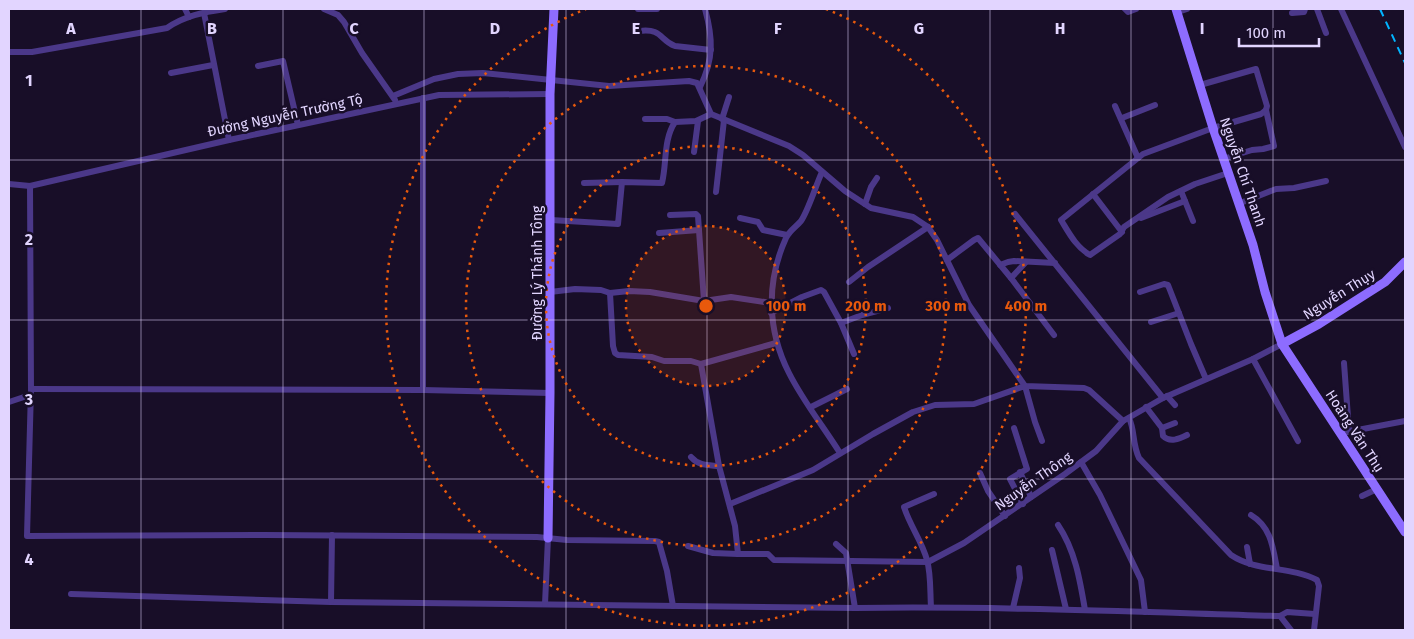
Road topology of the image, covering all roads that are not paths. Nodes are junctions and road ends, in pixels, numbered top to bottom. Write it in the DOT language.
graph roads {
  1 [pos="185,9"];
  2 [pos="225,9"];
  3 [pos="324,9"];
  4 [pos="554,9"];
  5 [pos="638,9"];
  6 [pos="657,9"];
  7 [pos="706,9"];
  8 [pos="1125,9"];
  9 [pos="1136,9"];
  10 [pos="1187,9"];
  11 [pos="1305,9"];
  12 [pos="1318,9"];
  13 [pos="1342,9"];
  14 [pos="1177,10"];
  15 [pos="204,12"];
  16 [pos="1292,13"];
  17 [pos="189,17"];
  18 [pos="639,31"];
  19 [pos="1326,33"];
  20 [pos="711,50"];
  21 [pos="9,52"];
  22 [pos="213,65"];
  23 [pos="258,66"];
  24 [pos="171,73"];
  25 [pos="551,79"];
  26 [pos="1200,85"];
  27 [pos="700,87"];
  28 [pos="550,94"];
  29 [pos="393,96"];
  30 [pos="729,97"];
  31 [pos="423,98"];
  32 [pos="398,103"];
  33 [pos="1155,105"];
  34 [pos="1115,106"];
  35 [pos="1266,110"];
  36 [pos="711,114"];
  37 [pos="1122,118"];
  38 [pos="645,119"];
  39 [pos="723,119"];
  40 [pos="698,120"];
  41 [pos="675,122"];
  42 [pos="298,125"];
  43 [pos="1213,128"];
  44 [pos="228,140"];
  45 [pos="1405,147"];
  46 [pos="694,152"];
  47 [pos="1138,158"];
  48 [pos="1223,159"];
  49 [pos="822,172"];
  50 [pos="1228,173"];
  51 [pos="877,178"];
  52 [pos="1326,181"];
  53 [pos="622,182"];
  54 [pos="584,183"];
  55 [pos="9,184"];
  56 [pos="30,186"];
  57 [pos="1181,190"];
  58 [pos="716,192"];
  59 [pos="1093,194"];
  60 [pos="1185,201"];
  61 [pos="864,204"];
  62 [pos="1238,204"];
  63 [pos="1016,214"];
  64 [pos="670,215"];
  65 [pos="740,218"];
  66 [pos="551,220"];
  67 [pos="1193,221"];
  68 [pos="1131,222"];
  69 [pos="928,227"];
  70 [pos="699,230"];
  71 [pos="1122,232"];
  72 [pos="659,233"];
  73 [pos="787,235"];
  74 [pos="947,260"];
  75 [pos="1026,262"];
  76 [pos="1405,262"];
  77 [pos="1055,263"];
  78 [pos="1000,265"];
  79 [pos="1012,278"];
  80 [pos="849,282"];
  81 [pos="550,292"];
  82 [pos="1140,292"];
  83 [pos="610,294"];
  84 [pos="704,301"];
  85 [pos="771,303"];
  86 [pos="888,308"];
  87 [pos="771,313"];
  88 [pos="1178,313"];
  89 [pos="1151,322"];
  90 [pos="841,323"];
  91 [pos="1054,335"];
  92 [pos="776,343"];
  93 [pos="1282,344"];
  94 [pos="854,354"];
  95 [pos="1252,360"];
  96 [pos="1344,363"];
  97 [pos="700,364"];
  98 [pos="1206,379"];
  99 [pos="1026,386"];
  100 [pos="847,388"];
  101 [pos="423,390"];
  102 [pos="30,392"];
  103 [pos="550,393"];
  104 [pos="1165,397"];
  105 [pos="9,402"];
  106 [pos="1176,405"];
  107 [pos="810,407"];
  108 [pos="1146,407"];
  109 [pos="1126,419"];
  110 [pos="1405,421"];
  111 [pos="1175,423"];
  112 [pos="1014,428"];
  113 [pos="1162,428"];
  114 [pos="1349,432"];
  115 [pos="1339,433"];
  116 [pos="1187,435"];
  117 [pos="1298,441"];
  118 [pos="1042,442"];
  119 [pos="840,453"];
  120 [pos="691,456"];
  121 [pos="1081,462"];
  122 [pos="719,466"];
  123 [pos="1020,472"];
  124 [pos="980,473"];
  125 [pos="1377,489"];
  126 [pos="934,494"];
  127 [pos="1362,496"];
  128 [pos="1031,497"];
  129 [pos="730,504"];
  130 [pos="1022,504"];
  131 [pos="1251,515"];
  132 [pos="1006,516"];
  133 [pos="1058,525"];
  134 [pos="1405,532"];
  135 [pos="332,535"];
  136 [pos="548,538"];
  137 [pos="836,544"];
  138 [pos="688,546"];
  139 [pos="1247,547"];
  140 [pos="1052,550"];
  141 [pos="738,554"];
  142 [pos="848,561"];
  143 [pos="928,562"];
  144 [pos="1250,564"];
  145 [pos="1019,568"];
  146 [pos="1277,569"];
  147 [pos="71,594"];
  148 [pos="331,602"];
  149 [pos="545,604"];
  150 [pos="673,606"];
  151 [pos="931,607"];
  152 [pos="855,608"];
  153 [pos="1013,608"];
  154 [pos="1066,609"];
  155 [pos="1085,610"];
  156 [pos="1145,612"];
  157 [pos="1315,614"];
  158 [pos="1280,616"];
  159 [pos="1292,630"];
  160 [pos="1314,630"];
  1 -- 17 [label="street"];
  2 -- 15 [label="street"];
  3 -- 29 [label="street"];
  4 -- 25 [label="street, Đường Lý Thánh Tông"];
  5 -- 6 [label="street"];
  7 -- 20 [label="street"];
  8 -- 9 [label="street"];
  10 -- 14 [label="street"];
  11 -- 12 [label="street"];
  11 -- 16 [label="street"];
  12 -- 19 [label="street"];
  13 -- 45 [label="street"];
  14 -- 26 [label="street, Nguyễn Chí Thanh"];
  15 -- 17 [label="street"];
  15 -- 22 [label="street"];
  17 -- 21 [label="street"];
  18 -- 20 [label="street"];
  20 -- 27 [label="street"];
  22 -- 24 [label="street"];
  22 -- 44 [label="street"];
  23 -- 42 [label="street"];
  25 -- 27 [label="street"];
  25 -- 28 [label="street, Đường Lý Thánh Tông"];
  25 -- 29 [label="street"];
  26 -- 35 [label="street"];
  26 -- 43 [label="street, Nguyễn Chí Thanh"];
  27 -- 36 [label="street"];
  28 -- 31 [label="street, Đường Nguyễn Trường Tộ"];
  28 -- 66 [label="street, Đường Lý Thánh Tông"];
  29 -- 32 [label="street"];
  30 -- 39 [label="street"];
  31 -- 32 [label="street, Đường Nguyễn Trường Tộ"];
  31 -- 101 [label="street"];
  32 -- 42 [label="street, Đường Nguyễn Trường Tộ"];
  33 -- 37 [label="street"];
  34 -- 37 [label="street"];
  35 -- 43 [label="street"];
  35 -- 48 [label="street"];
  36 -- 39 [label="street"];
  36 -- 40 [label="street"];
  37 -- 47 [label="street"];
  38 -- 41 [label="street"];
  39 -- 49 [label="street"];
  39 -- 58 [label="street"];
  40 -- 41 [label="street"];
  40 -- 46 [label="street"];
  41 -- 53 [label="street"];
  42 -- 44 [label="street, Đường Nguyễn Trường Tộ"];
  43 -- 47 [label="street"];
  43 -- 48 [label="street, Nguyễn Chí Thanh"];
  44 -- 56 [label="street, Đường Nguyễn Trường Tộ"];
  47 -- 59 [label="street"];
  48 -- 50 [label="street, Nguyễn Chí Thanh"];
  49 -- 61 [label="street"];
  49 -- 73 [label="street"];
  50 -- 57 [label="street"];
  50 -- 62 [label="street, Nguyễn Chí Thanh"];
  51 -- 61 [label="street"];
  52 -- 62 [label="street"];
  53 -- 54 [label="street"];
  53 -- 66 [label="street"];
  55 -- 56 [label="street, Đường Nguyễn Trường Tộ"];
  56 -- 102 [label="street"];
  57 -- 60 [label="street"];
  57 -- 68 [label="street"];
  59 -- 71 [label="street"];
  59 -- 71 [label="street"];
  60 -- 67 [label="street"];
  60 -- 68 [label="street"];
  61 -- 69 [label="street"];
  62 -- 93 [label="street, Nguyễn Chí Thanh"];
  63 -- 77 [label="street"];
  64 -- 70 [label="street"];
  65 -- 73 [label="street"];
  66 -- 81 [label="street, Đường Lý Thánh Tông"];
  68 -- 71 [label="street"];
  69 -- 74 [label="street"];
  69 -- 80 [label="street"];
  70 -- 72 [label="street"];
  70 -- 84 [label="street"];
  73 -- 85 [label="street"];
  74 -- 78 [label="street"];
  74 -- 99 [label="street"];
  75 -- 77 [label="street"];
  75 -- 78 [label="street"];
  75 -- 79 [label="street"];
  76 -- 93 [label="street, Nguyễn Thụy"];
  77 -- 104 [label="street"];
  78 -- 79 [label="street"];
  79 -- 91 [label="street"];
  81 -- 83 [label="street"];
  81 -- 103 [label="street, Đường Lý Thánh Tông"];
  82 -- 88 [label="street"];
  83 -- 84 [label="street"];
  83 -- 97 [label="street"];
  84 -- 85 [label="street"];
  85 -- 87 [label="street"];
  86 -- 90 [label="street"];
  87 -- 90 [label="street"];
  87 -- 92 [label="street"];
  88 -- 89 [label="street"];
  88 -- 98 [label="street"];
  90 -- 94 [label="street"];
  92 -- 97 [label="street"];
  92 -- 107 [label="street"];
  93 -- 95 [label="street, Nguyễn Thông"];
  93 -- 115 [label="street, Hoàng Văn Thụ"];
  95 -- 98 [label="street, Nguyễn Thông"];
  95 -- 117 [label="street"];
  96 -- 114 [label="street"];
  97 -- 122 [label="street"];
  98 -- 104 [label="street, Nguyễn Thông"];
  99 -- 109 [label="street"];
  99 -- 118 [label="street"];
  99 -- 119 [label="street"];
  100 -- 107 [label="street"];
  101 -- 102 [label="street"];
  101 -- 103 [label="street"];
  102 -- 105 [label="street"];
  102 -- 135 [label="street"];
  103 -- 136 [label="street, Đường Lý Thánh Tông"];
  104 -- 106 [label="street"];
  104 -- 108 [label="street, Nguyễn Thông"];
  107 -- 119 [label="street"];
  108 -- 109 [label="street, Nguyễn Thông"];
  108 -- 113 [label="street"];
  109 -- 121 [label="street, Nguyễn Thông"];
  109 -- 144 [label="street"];
  110 -- 114 [label="street"];
  111 -- 113 [label="street"];
  112 -- 123 [label="street"];
  113 -- 116 [label="street"];
  114 -- 115 [label="street"];
  115 -- 125 [label="street, Hoàng Văn Thụ"];
  119 -- 129 [label="street"];
  120 -- 122 [label="street"];
  121 -- 128 [label="street, Nguyễn Thông"];
  121 -- 156 [label="street"];
  122 -- 129 [label="street"];
  123 -- 128 [label="street"];
  123 -- 130 [label="street"];
  124 -- 132 [label="street"];
  125 -- 127 [label="street"];
  125 -- 134 [label="street, Hoàng Văn Thụ"];
  126 -- 143 [label="street"];
  128 -- 130 [label="street, Nguyễn Thông"];
  129 -- 141 [label="street"];
  130 -- 132 [label="street, Nguyễn Thông"];
  131 -- 146 [label="street"];
  132 -- 143 [label="street, Nguyễn Thông"];
  133 -- 155 [label="street"];
  135 -- 136 [label="street"];
  135 -- 148 [label="street"];
  136 -- 149 [label="street"];
  136 -- 150 [label="street"];
  137 -- 142 [label="street"];
  138 -- 141 [label="street, Nguyễn Thông"];
  139 -- 144 [label="street"];
  140 -- 154 [label="street"];
  141 -- 142 [label="street, Nguyễn Thông"];
  142 -- 143 [label="street, Nguyễn Thông"];
  142 -- 152 [label="street"];
  143 -- 151 [label="street"];
  144 -- 146 [label="street"];
  145 -- 153 [label="street"];
  146 -- 157 [label="street"];
  147 -- 148 [label="street"];
  148 -- 149 [label="street"];
  149 -- 150 [label="street"];
  150 -- 152 [label="street"];
  151 -- 152 [label="street"];
  151 -- 153 [label="street"];
  153 -- 154 [label="street"];
  154 -- 155 [label="street"];
  155 -- 156 [label="street"];
  156 -- 158 [label="street"];
  157 -- 158 [label="street"];
  157 -- 160 [label="street"];
  158 -- 159 [label="street"];
}
